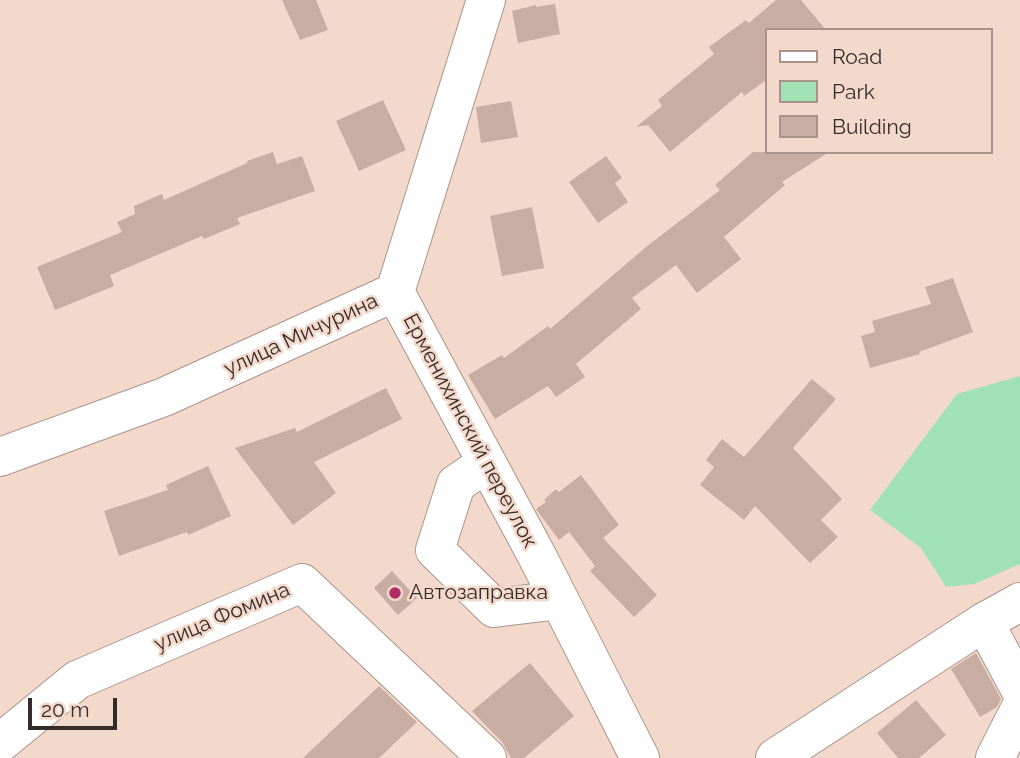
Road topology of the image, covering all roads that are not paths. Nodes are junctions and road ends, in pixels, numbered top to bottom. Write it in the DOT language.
graph roads {
  1 [pos="486,0"];
  2 [pos="395,292"];
  3 [pos="0,457"];
  4 [pos="487,463"];
  5 [pos="559,600"];
  6 [pos="1020,603"];
  7 [pos="984,622"];
  8 [pos="1020,689"];
  9 [pos="1020,709"];
  10 [pos="0,743"];
  11 [pos="487,758"];
  12 [pos="640,758"];
  13 [pos="775,758"];
  14 [pos="995,758"];
  1 -- 2 [label="street, улица Мичурина"];
  2 -- 3 [label="street, улица Мичурина"];
  2 -- 4 [label="street, Ерменихинский переулок"];
  4 -- 5 [label="street, Ерменихинский переулок"];
  4 -- 5 [label="street"];
  5 -- 12 [label="street, Ерменихинский переулок"];
  6 -- 7 [label="street"];
  7 -- 8 [label="street"];
  7 -- 13 [label="street"];
  9 -- 14 [label="street"];
  10 -- 11 [label="street, улица Фомина"];
}
